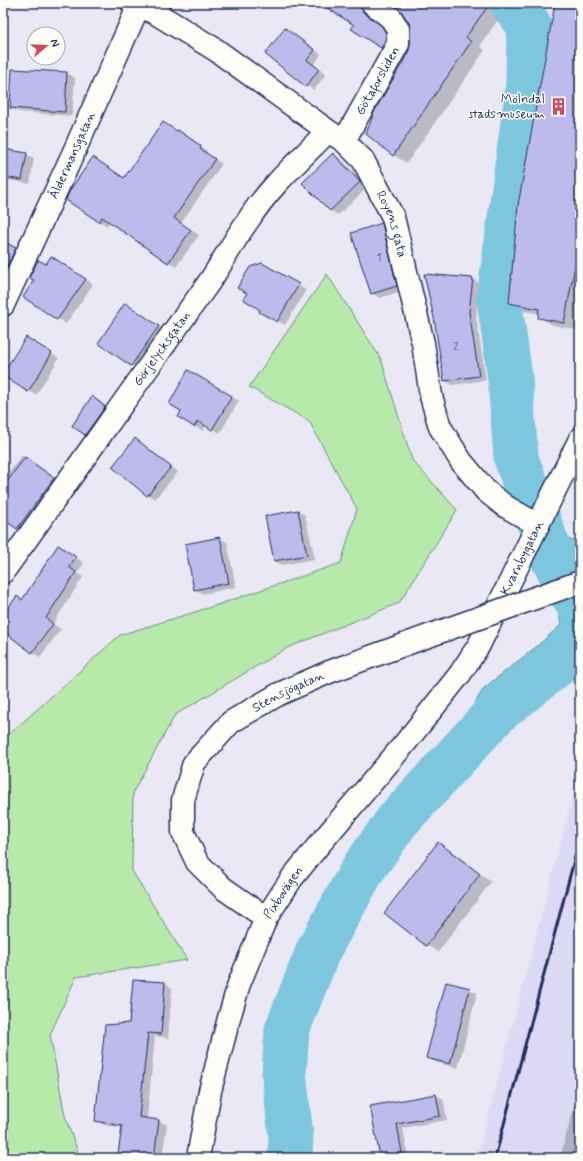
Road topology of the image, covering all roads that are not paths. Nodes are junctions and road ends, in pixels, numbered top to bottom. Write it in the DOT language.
graph roads {
  1 [pos="372,3"];
  2 [pos="136,4"];
  3 [pos="336,136"];
  4 [pos="3,305"];
  5 [pos="580,439"];
  6 [pos="534,533"];
  7 [pos="3,572"];
  8 [pos="580,582"];
  9 [pos="460,674"];
  10 [pos="266,918"];
  11 [pos="198,1158"];
  1 -- 3 [label="street, Götaforsliden"];
  2 -- 3 [label="street, Royens gata"];
  2 -- 4 [label="street, Åldermansgatan"];
  3 -- 6 [label="street, Royens gata"];
  3 -- 7 [label="street, Görjelycksgatan"];
  5 -- 6 [label="street, Kvarnbygatan"];
  6 -- 9 [label="street, Kvarnbygatan"];
  8 -- 10 [label="street, Stensjögatan, bridge"];
  9 -- 10 [label="street, Pixbovägen"];
  10 -- 11 [label="street, Pixbovägen"];
}
